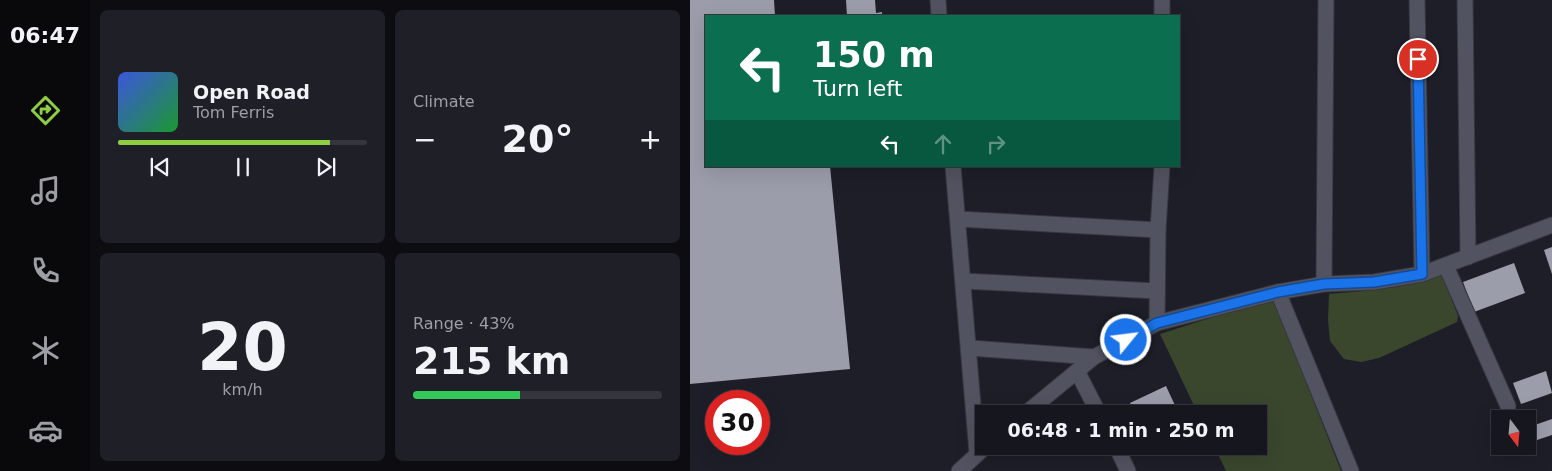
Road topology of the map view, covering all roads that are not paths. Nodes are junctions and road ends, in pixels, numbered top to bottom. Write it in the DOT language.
graph roads {
  1 [pos="938,0"];
  2 [pos="1162,0"];
  3 [pos="1326,0"];
  4 [pos="1416,0"];
  5 [pos="1465,0"];
  6 [pos="939,15"];
  7 [pos="1162,15"];
  8 [pos="953,167"];
  9 [pos="1162,167"];
  10 [pos="958,219"];
  11 [pos="1552,225"];
  12 [pos="1158,230"];
  13 [pos="1468,258"];
  14 [pos="1446,266"];
  15 [pos="1422,274"];
  16 [pos="963,281"];
  17 [pos="1324,284"];
  18 [pos="1157,291"];
  19 [pos="1278,292"];
  20 [pos="1157,323"];
  21 [pos="970,348"];
  22 [pos="1094,357"];
  23 [pos="1077,371"];
  24 [pos="977,405"];
  25 [pos="1036,405"];
  26 [pos="1094,405"];
  27 [pos="1508,406"];
  28 [pos="977,455"];
  29 [pos="1120,455"];
  30 [pos="959,471"];
  31 [pos="1128,471"];
  32 [pos="1351,471"];
  1 -- 6 [label="street"];
  2 -- 7 [label="street"];
  3 -- 17 [label="street"];
  4 -- 15 [label="street"];
  5 -- 13 [label="street"];
  8 -- 10 [label="street"];
  9 -- 12 [label="street"];
  10 -- 12 [label="street"];
  10 -- 16 [label="street"];
  11 -- 13 [label="street"];
  12 -- 18 [label="street"];
  13 -- 14 [label="street"];
  14 -- 15 [label="street"];
  14 -- 27 [label="street"];
  15 -- 17 [label="street"];
  16 -- 18 [label="street"];
  16 -- 21 [label="street"];
  17 -- 19 [label="street"];
  18 -- 20 [label="street"];
  19 -- 20 [label="street"];
  19 -- 32 [label="street"];
  20 -- 22 [label="street"];
  21 -- 22 [label="street"];
  21 -- 24 [label="street"];
  22 -- 23 [label="street"];
  23 -- 25 [label="street"];
  23 -- 26 [label="street"];
  28 -- 30 [label="street"];
  29 -- 31 [label="street"];
}
